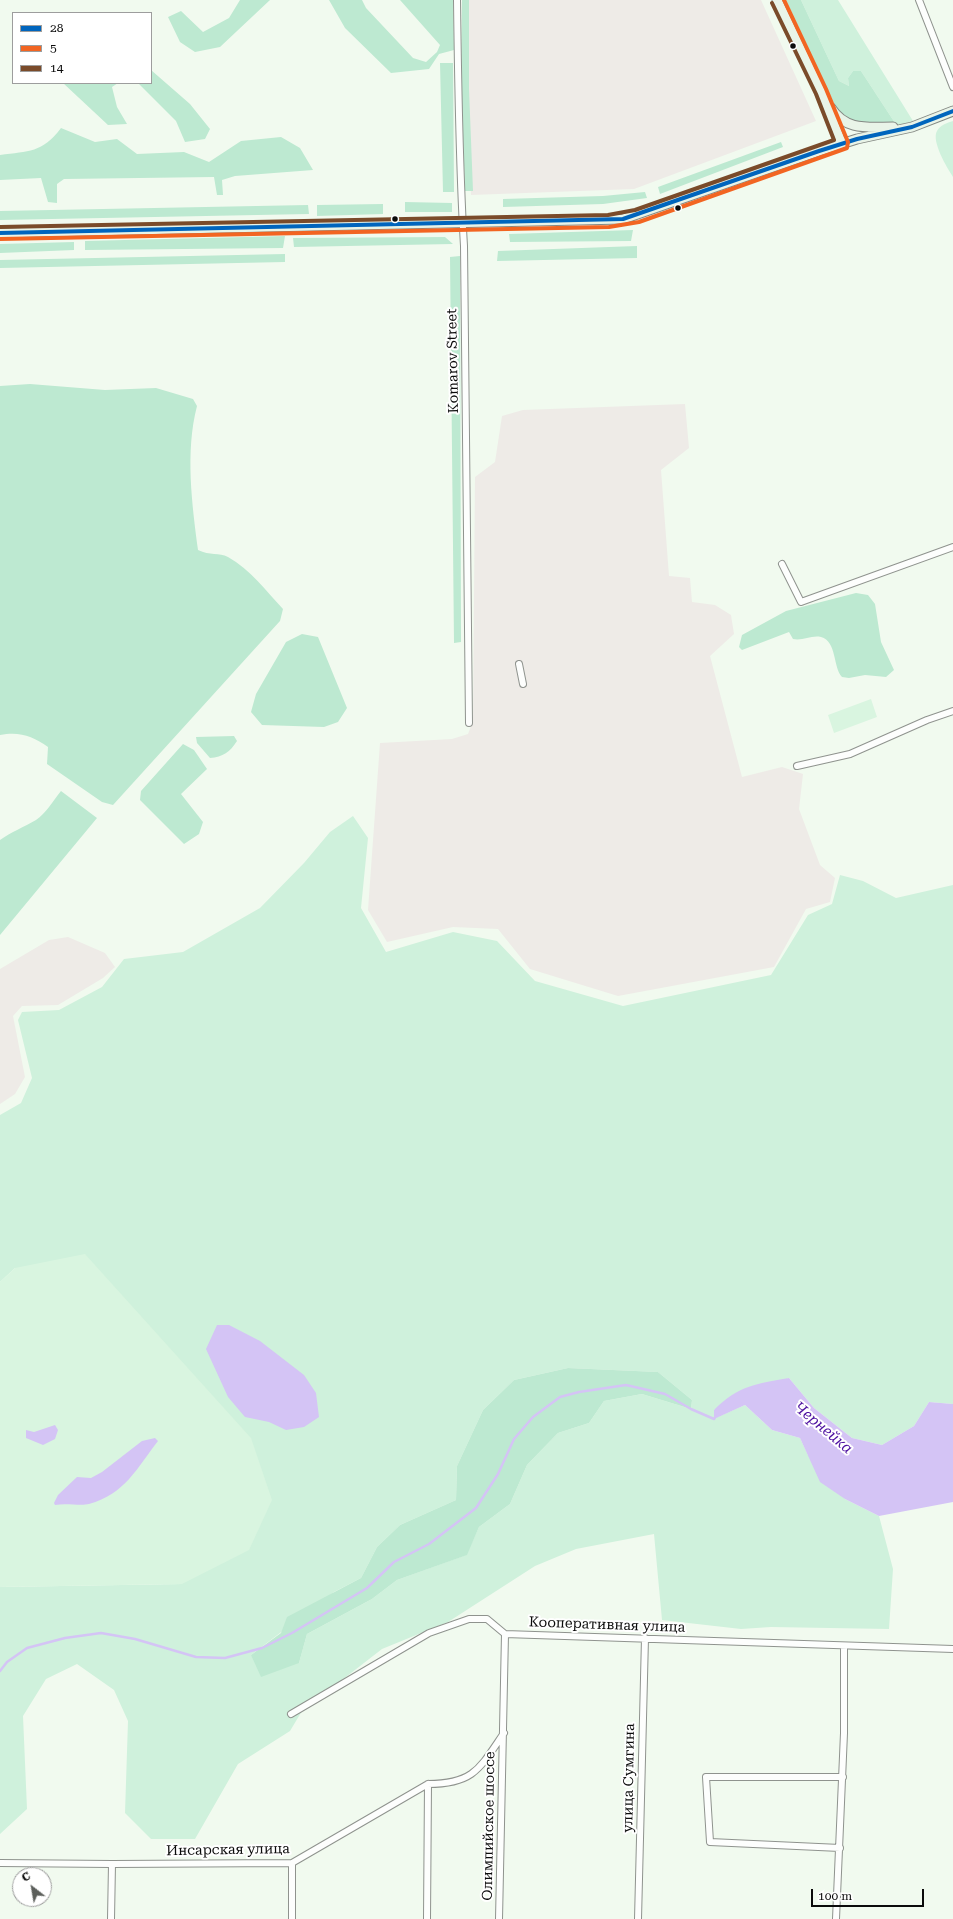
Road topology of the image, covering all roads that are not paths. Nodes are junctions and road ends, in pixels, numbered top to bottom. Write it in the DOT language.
graph roads {
  1 [pos="457,0"];
  2 [pos="777,0"];
  3 [pos="919,0"];
  4 [pos="953,87"];
  5 [pos="820,92"];
  6 [pos="953,111"];
  7 [pos="912,127"];
  8 [pos="842,144"];
  9 [pos="463,223"];
  10 [pos="0,233"];
  11 [pos="953,547"];
  12 [pos="782,564"];
  13 [pos="519,664"];
  14 [pos="523,684"];
  15 [pos="953,711"];
  16 [pos="469,723"];
  17 [pos="797,766"];
  18 [pos="505,1634"];
  19 [pos="645,1638"];
  20 [pos="844,1646"];
  21 [pos="953,1649"];
  22 [pos="291,1714"];
  23 [pos="504,1733"];
  24 [pos="842,1778"];
  25 [pos="428,1784"];
  26 [pos="840,1848"];
  27 [pos="292,1863"];
  28 [pos="0,1864"];
  29 [pos="112,1864"];
  30 [pos="111,1919"];
  31 [pos="292,1919"];
  32 [pos="427,1919"];
  33 [pos="499,1919"];
  34 [pos="638,1919"];
  35 [pos="836,1919"];
  1 -- 9 [label="street, Komarov Street"];
  2 -- 5 [label="main road"];
  3 -- 4 [label="street"];
  5 -- 7 [label="main road"];
  5 -- 8 [label="main road"];
  6 -- 7 [label="main road"];
  7 -- 8 [label="main road"];
  8 -- 9 [label="main road"];
  9 -- 10 [label="main road"];
  9 -- 16 [label="street, Komarov Street"];
  11 -- 12 [label="street"];
  13 -- 14 [label="street"];
  15 -- 17 [label="street"];
  18 -- 19 [label="street, Кооперативная улица"];
  18 -- 22 [label="street"];
  18 -- 23 [label="street, Олимпийское шоссе"];
  19 -- 20 [label="street, Кооперативная улица"];
  19 -- 34 [label="street, улица Сумгина"];
  20 -- 21 [label="street, Кооперативная улица"];
  20 -- 24 [label="street"];
  23 -- 25 [label="street"];
  23 -- 33 [label="street, Олимпийское шоссе"];
  24 -- 26 [label="street"];
  24 -- 26 [label="street"];
  25 -- 27 [label="street, Инсарская улица"];
  25 -- 32 [label="street"];
  26 -- 35 [label="street"];
  27 -- 29 [label="street, Инсарская улица"];
  27 -- 31 [label="street"];
  28 -- 29 [label="street, Инсарская улица"];
  29 -- 30 [label="street"];
}
